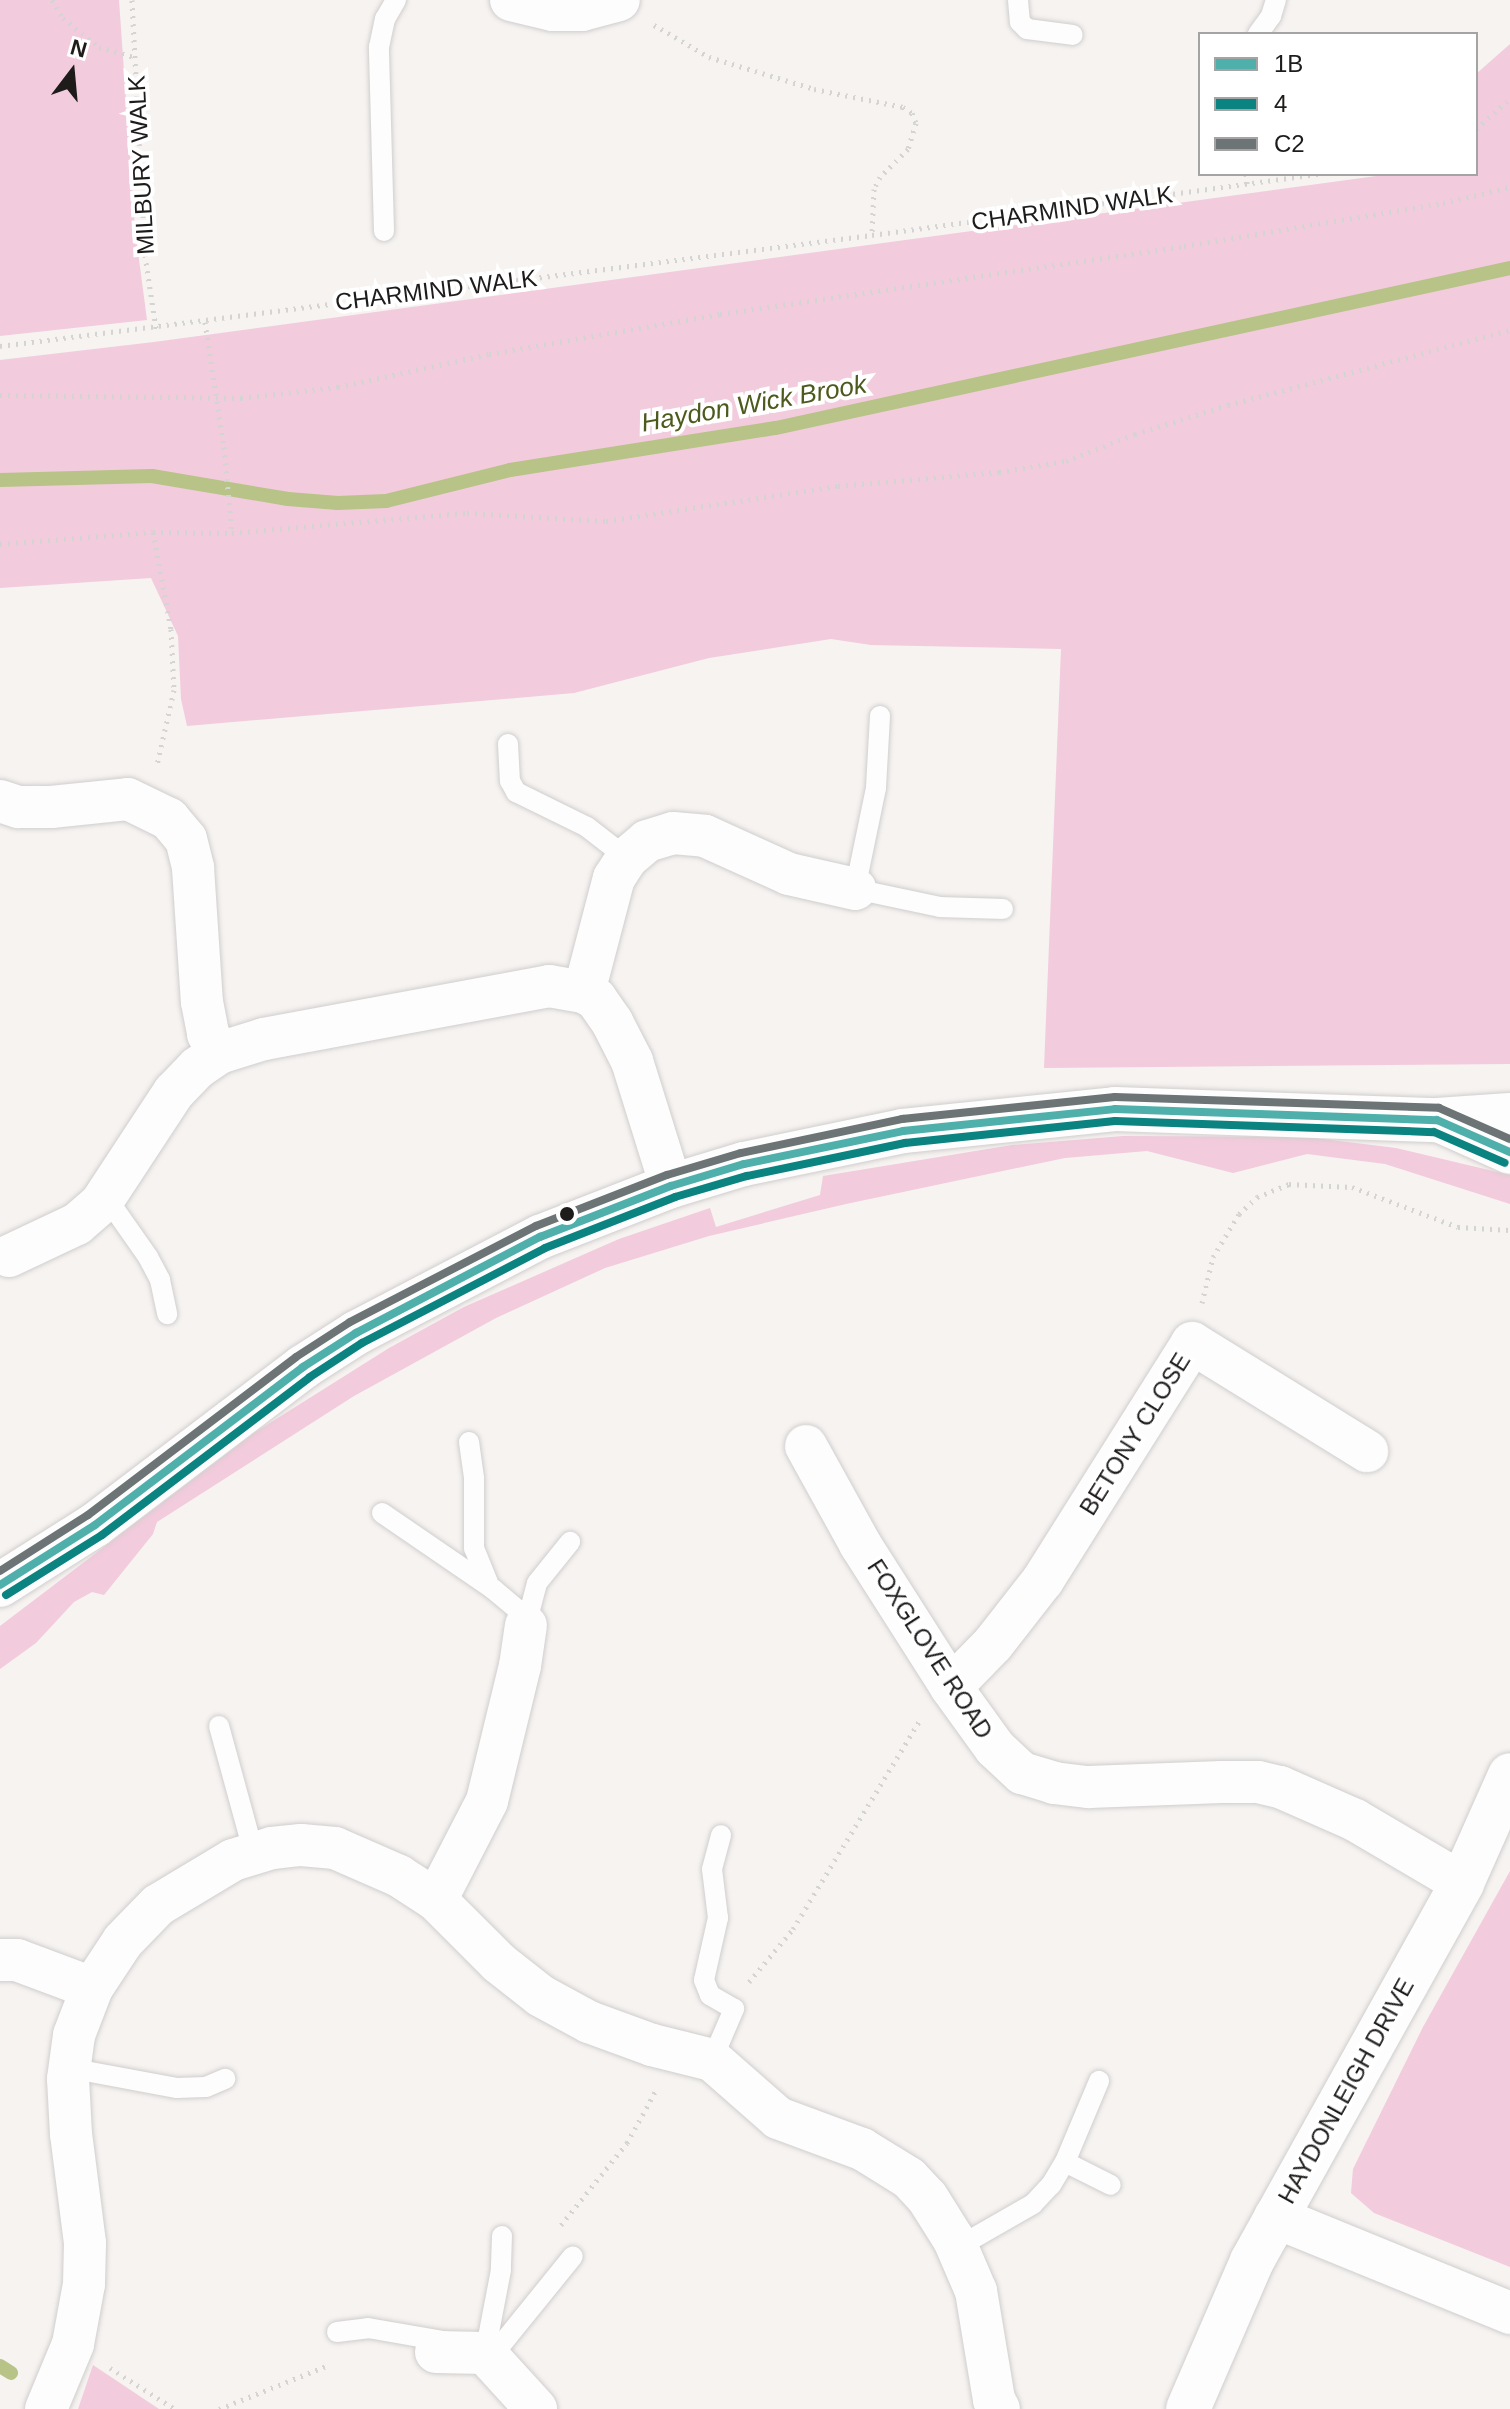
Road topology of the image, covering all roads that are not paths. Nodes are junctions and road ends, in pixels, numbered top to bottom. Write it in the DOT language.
graph roads {
  1 [pos="396,0"];
  2 [pos="511,0"];
  3 [pos="1018,0"];
  4 [pos="1276,0"];
  5 [pos="617,1"];
  6 [pos="1259,32"];
  7 [pos="1073,35"];
  8 [pos="384,231"];
  9 [pos="880,716"];
  10 [pos="508,744"];
  11 [pos="0,801"];
  12 [pos="627,858"];
  13 [pos="855,889"];
  14 [pos="1003,909"];
  15 [pos="584,992"];
  16 [pos="219,1053"];
  17 [pos="1510,1115"];
  18 [pos="1437,1120"];
  19 [pos="1510,1152"];
  20 [pos="671,1186"];
  21 [pos="106,1197"];
  22 [pos="3,1258"];
  23 [pos="167,1314"];
  24 [pos="469,1442"];
  25 [pos="806,1446"];
  26 [pos="1367,1451"];
  27 [pos="382,1513"];
  28 [pos="570,1542"];
  29 [pos="0,1585"];
  30 [pos="493,1589"];
  31 [pos="526,1625"];
  32 [pos="951,1687"];
  33 [pos="219,1726"];
  34 [pos="1510,1775"];
  35 [pos="721,1835"];
  36 [pos="254,1854"];
  37 [pos="1462,1883"];
  38 [pos="436,1900"];
  39 [pos="0,1960"];
  40 [pos="92,1988"];
  41 [pos="712,2060"];
  42 [pos="69,2068"];
  43 [pos="225,2079"];
  44 [pos="1099,2081"];
  45 [pos="1065,2162"];
  46 [pos="1111,2185"];
  47 [pos="1275,2217"];
  48 [pos="502,2236"];
  49 [pos="958,2247"];
  50 [pos="573,2256"];
  51 [pos="1510,2313"];
  52 [pos="337,2332"];
  53 [pos="436,2352"];
  54 [pos="485,2353"];
  55 [pos="990,2406"];
  56 [pos="46,2409"];
  57 [pos="536,2409"];
  58 [pos="1188,2409"];
  1 -- 8 [label="lane"];
  2 -- 5 [label="street"];
  3 -- 7 [label="lane"];
  4 -- 6 [label="lane"];
  9 -- 13 [label="lane"];
  10 -- 12 [label="lane"];
  11 -- 16 [label="street"];
  12 -- 13 [label="street"];
  12 -- 15 [label="street"];
  13 -- 14 [label="lane"];
  15 -- 16 [label="street"];
  15 -- 20 [label="street"];
  16 -- 21 [label="street"];
  17 -- 18 [label="main road"];
  18 -- 19 [label="main road"];
  18 -- 20 [label="main road"];
  20 -- 29 [label="main road"];
  21 -- 22 [label="street"];
  21 -- 23 [label="lane"];
  24 -- 30 [label="lane"];
  25 -- 32 [label="street, FOXGLOVE ROAD"];
  26 -- 32 [label="street, BETONY CLOSE"];
  27 -- 30 [label="lane"];
  28 -- 31 [label="lane"];
  30 -- 31 [label="lane"];
  31 -- 38 [label="street"];
  32 -- 37 [label="street, FOXGLOVE ROAD"];
  33 -- 36 [label="lane"];
  34 -- 37 [label="main road, HAYDONLEIGH DRIVE"];
  35 -- 41 [label="lane"];
  36 -- 38 [label="street"];
  36 -- 40 [label="street"];
  37 -- 47 [label="main road, HAYDONLEIGH DRIVE"];
  38 -- 41 [label="street"];
  39 -- 40 [label="street"];
  40 -- 42 [label="street"];
  41 -- 49 [label="street"];
  42 -- 43 [label="lane"];
  42 -- 56 [label="street"];
  44 -- 45 [label="lane"];
  45 -- 46 [label="lane"];
  45 -- 49 [label="lane"];
  47 -- 51 [label="street"];
  47 -- 58 [label="main road, HAYDONLEIGH DRIVE"];
  48 -- 54 [label="lane"];
  49 -- 55 [label="street"];
  50 -- 54 [label="lane"];
  52 -- 54 [label="lane"];
  53 -- 54 [label="street"];
  54 -- 57 [label="street"];
}
